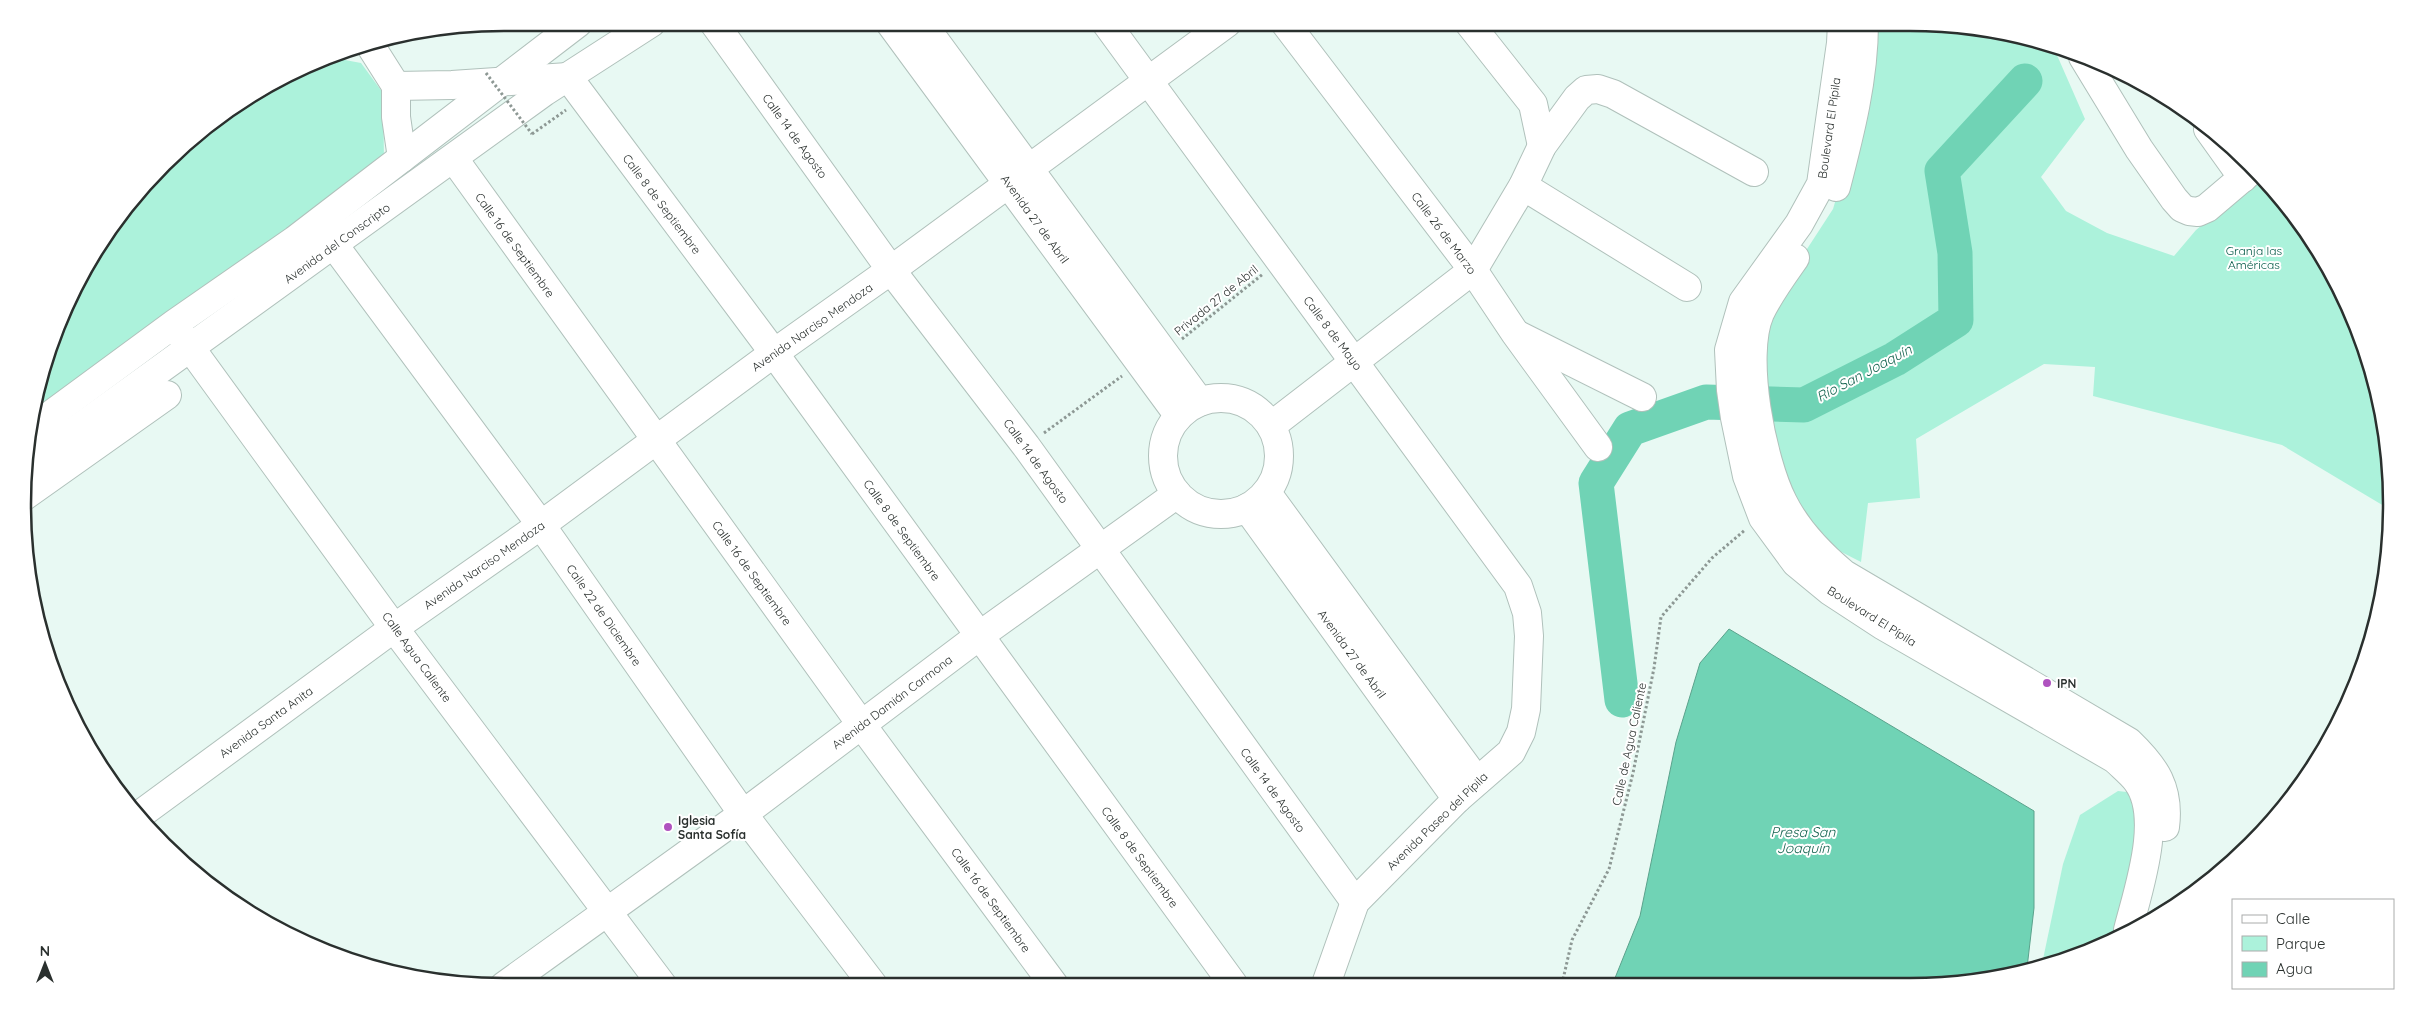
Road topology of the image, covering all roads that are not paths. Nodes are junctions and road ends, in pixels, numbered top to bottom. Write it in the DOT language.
graph roads {
  1 [pos="563,31"];
  2 [pos="637,31"];
  3 [pos="720,31"];
  4 [pos="898,31"];
  5 [pos="928,31"];
  6 [pos="1113,31"];
  7 [pos="1215,31"];
  8 [pos="1292,31"];
  9 [pos="1477,31"];
  10 [pos="1842,31"];
  11 [pos="1864,31"];
  12 [pos="366,52"];
  13 [pos="2090,67"];
  14 [pos="568,77"];
  15 [pos="493,78"];
  16 [pos="1148,79"];
  17 [pos="396,86"];
  18 [pos="1542,146"];
  19 [pos="402,158"];
  20 [pos="454,159"];
  21 [pos="1754,172"];
  22 [pos="2248,174"];
  23 [pos="1019,175"];
  24 [pos="1523,186"];
  25 [pos="334,245"];
  26 [pos="892,270"];
  27 [pos="1472,270"];
  28 [pos="1687,287"];
  29 [pos="174,324"];
  30 [pos="1515,333"];
  31 [pos="191,348"];
  32 [pos="774,353"];
  33 [pos="1355,363"];
  34 [pos="1742,388"];
  35 [pos="166,395"];
  36 [pos="1642,397"];
  37 [pos="1190,409"];
  38 [pos="1747,417"];
  39 [pos="38,424"];
  40 [pos="1271,426"];
  41 [pos="656,441"];
  42 [pos="1598,447"];
  43 [pos="33,461"];
  44 [pos="31,492"];
  45 [pos="1177,494"];
  46 [pos="1257,500"];
  47 [pos="541,525"];
  48 [pos="1100,551"];
  49 [pos="394,628"];
  50 [pos="979,636"];
  51 [pos="1529,655"];
  52 [pos="861,724"];
  53 [pos="1477,781"];
  54 [pos="1457,799"];
  55 [pos="144,811"];
  56 [pos="743,814"];
  57 [pos="1355,902"];
  58 [pos="607,911"];
  59 [pos="2143,916"];
  60 [pos="2130,923"];
  61 [pos="515,978"];
  62 [pos="657,978"];
  63 [pos="867,978"];
  64 [pos="1049,978"];
  65 [pos="1229,978"];
  66 [pos="1328,978"];
  1 -- 15 [label="street"];
  2 -- 14 [label="street, Avenida del Conscripto"];
  3 -- 26 [label="street, Calle 14 de Agosto"];
  4 -- 23 [label="street, Avenida 27 de Abril"];
  5 -- 23 [label="street, Avenida 27 de Abril"];
  6 -- 16 [label="street, Calle 8 de Mayo"];
  7 -- 16 [label="street, Avenida Narciso Mendoza"];
  8 -- 27 [label="street, Calle 26 de Marzo"];
  9 -- 18 [label="street"];
  10 -- 34 [label="street, Boulevard El Pípila"];
  11 -- 34 [label="street, Boulevard El Pípila"];
  12 -- 17 [label="street"];
  13 -- 22 [label="street"];
  14 -- 15 [label="street"];
  14 -- 20 [label="street, Avenida del Conscripto"];
  14 -- 32 [label="street, Calle 8 de Septiembre"];
  15 -- 17 [label="street"];
  15 -- 19 [label="street"];
  16 -- 23 [label="street, Avenida Narciso Mendoza"];
  16 -- 33 [label="street, Calle 8 de Mayo"];
  17 -- 19 [label="street"];
  18 -- 21 [label="street"];
  18 -- 24 [label="street"];
  19 -- 29 [label="street"];
  20 -- 25 [label="street, Avenida del Conscripto"];
  20 -- 41 [label="street, Calle 16 de Septiembre"];
  23 -- 26 [label="street, Avenida Narciso Mendoza"];
  23 -- 37 [label="street, Avenida 27 de Abril"];
  24 -- 27 [label="street"];
  24 -- 28 [label="street"];
  25 -- 31 [label="street, Avenida del Conscripto"];
  25 -- 47 [label="street, Calle 22 de Diciembre"];
  26 -- 32 [label="street, Avenida Narciso Mendoza"];
  26 -- 48 [label="street, Calle 14 de Agosto"];
  27 -- 30 [label="street, Calle 26 de Marzo"];
  27 -- 33 [label="street"];
  29 -- 31 [label="street, Calle Agua Caliente"];
  29 -- 39 [label="street"];
  30 -- 36 [label="street"];
  30 -- 42 [label="street, Calle 26 de Marzo"];
  31 -- 43 [label="street, Avenida del Conscripto"];
  31 -- 49 [label="street, Calle Agua Caliente"];
  32 -- 41 [label="street, Avenida Narciso Mendoza"];
  32 -- 50 [label="street, Calle 8 de Septiembre"];
  33 -- 40 [label="street"];
  33 -- 51 [label="street, Calle 8 de Mayo"];
  34 -- 38 [label="street, Boulevard El Pípila"];
  35 -- 44 [label="street"];
  37 -- 40 [label="street"];
  37 -- 45 [label="street"];
  38 -- 59 [label="street, Boulevard El Pípila"];
  38 -- 60 [label="street, Boulevard El Pípila"];
  40 -- 46 [label="street"];
  41 -- 47 [label="street, Avenida Narciso Mendoza"];
  41 -- 52 [label="street, Calle 16 de Septiembre"];
  45 -- 46 [label="street"];
  45 -- 48 [label="street, Avenida Damián Carmona"];
  46 -- 53 [label="street"];
  46 -- 54 [label="street, Avenida 27 de Abril"];
  47 -- 49 [label="street, Avenida Narciso Mendoza"];
  47 -- 56 [label="street, Calle 22 de Diciembre"];
  48 -- 50 [label="street, Avenida Damián Carmona"];
  48 -- 57 [label="street, Calle 14 de Agosto"];
  49 -- 55 [label="street, Avenida Santa Anita"];
  49 -- 58 [label="street, Calle Agua Caliente"];
  50 -- 52 [label="street, Avenida Damián Carmona"];
  50 -- 65 [label="street, Calle 8 de Septiembre"];
  51 -- 53 [label="street, Avenida Paseo del Pípila"];
  52 -- 56 [label="street, Avenida Damián Carmona"];
  52 -- 64 [label="street, Calle 16 de Septiembre"];
  53 -- 54 [label="street, Avenida Paseo del Pípila"];
  54 -- 57 [label="street, Avenida Paseo del Pípila"];
  56 -- 58 [label="street, Avenida Damián Carmona"];
  56 -- 63 [label="street, Calle 22 de Diciembre"];
  57 -- 66 [label="street, Avenida Paseo del Pípila"];
  58 -- 61 [label="street, Avenida Damián Carmona"];
  58 -- 62 [label="street, Calle Agua Caliente"];
}
